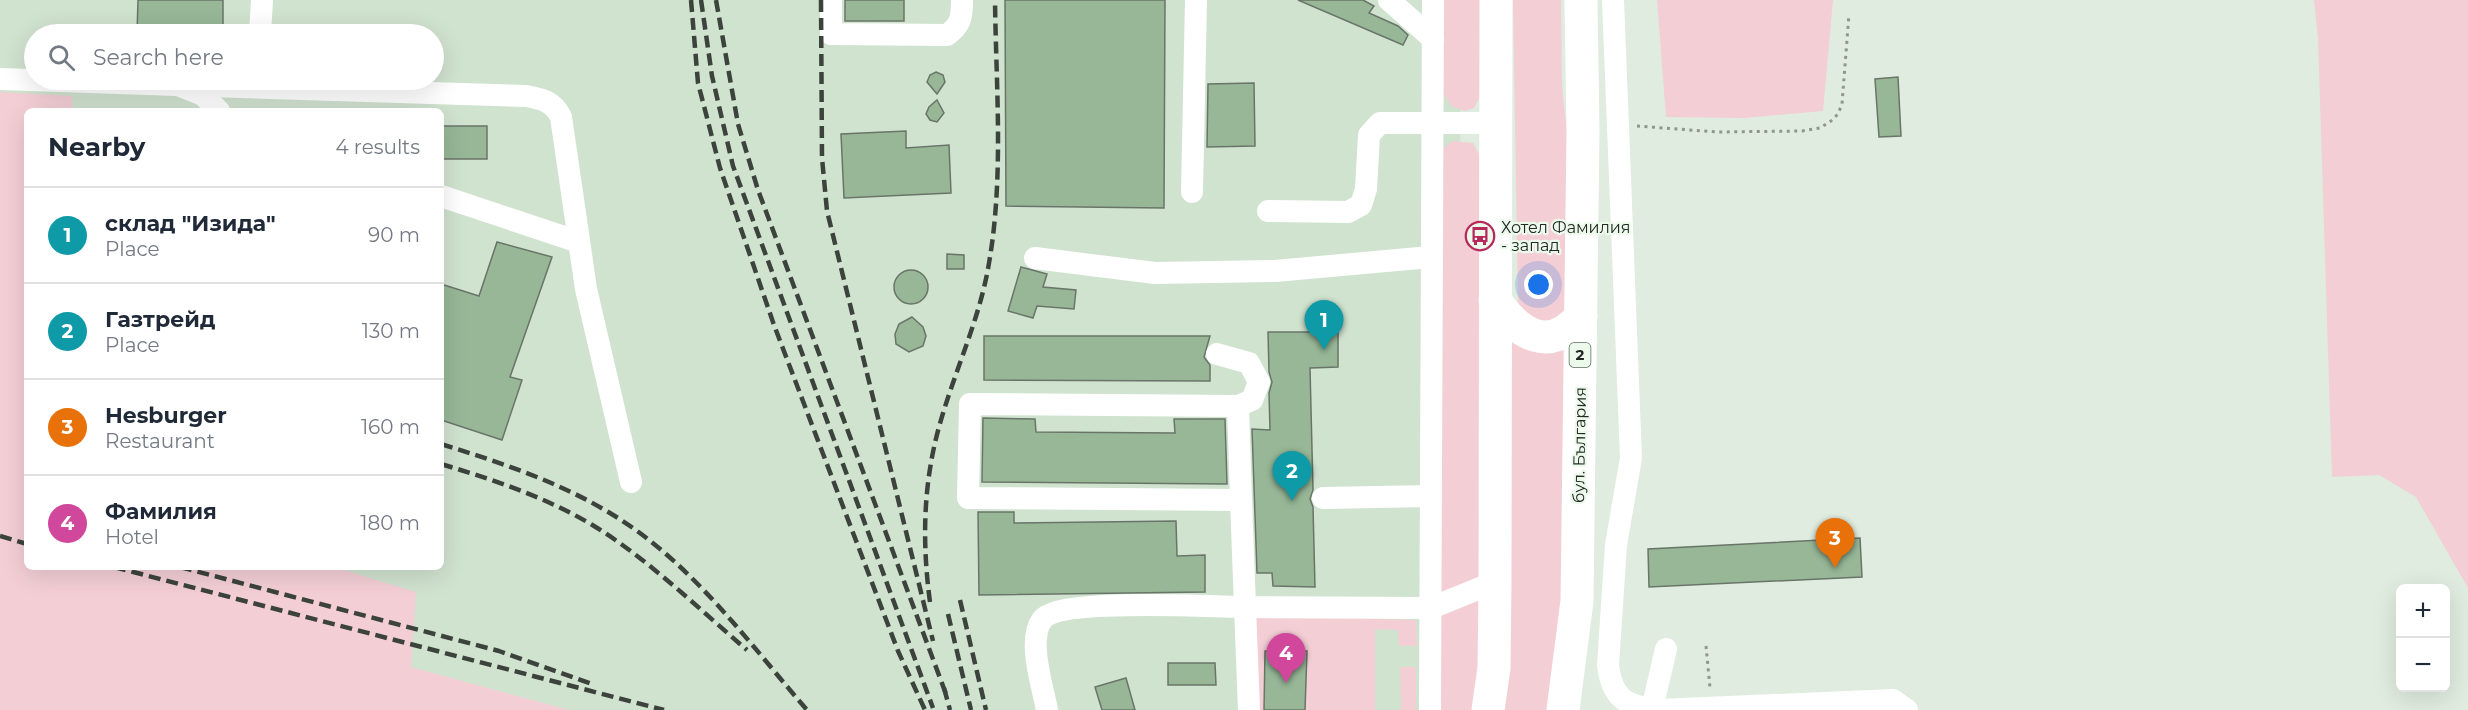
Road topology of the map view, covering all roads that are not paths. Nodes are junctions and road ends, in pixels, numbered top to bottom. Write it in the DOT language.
graph roads {
  1 [pos="262,0"];
  2 [pos="831,0"];
  3 [pos="962,0"];
  4 [pos="1196,0"];
  5 [pos="1389,0"];
  6 [pos="1433,0"];
  7 [pos="1496,0"];
  8 [pos="1581,0"];
  9 [pos="1613,0"];
  10 [pos="261,24"];
  11 [pos="1433,39"];
  12 [pos="0,80"];
  13 [pos="24,81"];
  14 [pos="190,90"];
  15 [pos="336,90"];
  16 [pos="216,108"];
  17 [pos="1431,123"];
  18 [pos="1495,123"];
  19 [pos="1618,124"];
  20 [pos="1582,181"];
  21 [pos="1192,192"];
  22 [pos="444,197"];
  23 [pos="1269,211"];
  24 [pos="579,242"];
  25 [pos="1430,257"];
  26 [pos="1035,258"];
  27 [pos="1495,300"];
  28 [pos="1581,316"];
  29 [pos="1217,354"];
  30 [pos="1238,406"];
  31 [pos="631,482"];
  32 [pos="1430,496"];
  33 [pos="1323,498"];
  34 [pos="1241,500"];
  35 [pos="1495,582"];
  36 [pos="1245,607"];
  37 [pos="1431,608"];
  38 [pos="1665,649"];
  39 [pos="1652,709"];
  40 [pos="1047,710"];
  41 [pos="1249,710"];
  42 [pos="1430,710"];
  43 [pos="1488,710"];
  44 [pos="1563,710"];
  45 [pos="1907,710"];
  1 -- 10 [label="street"];
  2 -- 3 [label="street"];
  4 -- 21 [label="street"];
  5 -- 11 [label="street"];
  6 -- 11 [label="street"];
  7 -- 18 [label="highway"];
  8 -- 20 [label="highway, бул. България / 2"];
  9 -- 19 [label="street"];
  11 -- 17 [label="street"];
  12 -- 13 [label="street"];
  14 -- 16 [label="street"];
  15 -- 24 [label="street"];
  17 -- 18 [label="street"];
  17 -- 23 [label="street"];
  17 -- 25 [label="street"];
  18 -- 27 [label="highway"];
  19 -- 20 [label="street"];
  19 -- 39 [label="street"];
  20 -- 28 [label="highway, бул. България / 2"];
  22 -- 24 [label="street"];
  24 -- 31 [label="street"];
  25 -- 26 [label="street"];
  25 -- 32 [label="street"];
  27 -- 28 [label="highway"];
  27 -- 35 [label="highway"];
  28 -- 44 [label="highway, бул. България / 2"];
  29 -- 30 [label="street"];
  30 -- 34 [label="street"];
  30 -- 34 [label="street"];
  32 -- 33 [label="street"];
  32 -- 37 [label="street"];
  34 -- 36 [label="street"];
  35 -- 37 [label="street"];
  35 -- 43 [label="highway"];
  36 -- 37 [label="street"];
  36 -- 40 [label="street"];
  36 -- 41 [label="street"];
  37 -- 42 [label="street"];
  38 -- 39 [label="street"];
  39 -- 45 [label="street"];
}
